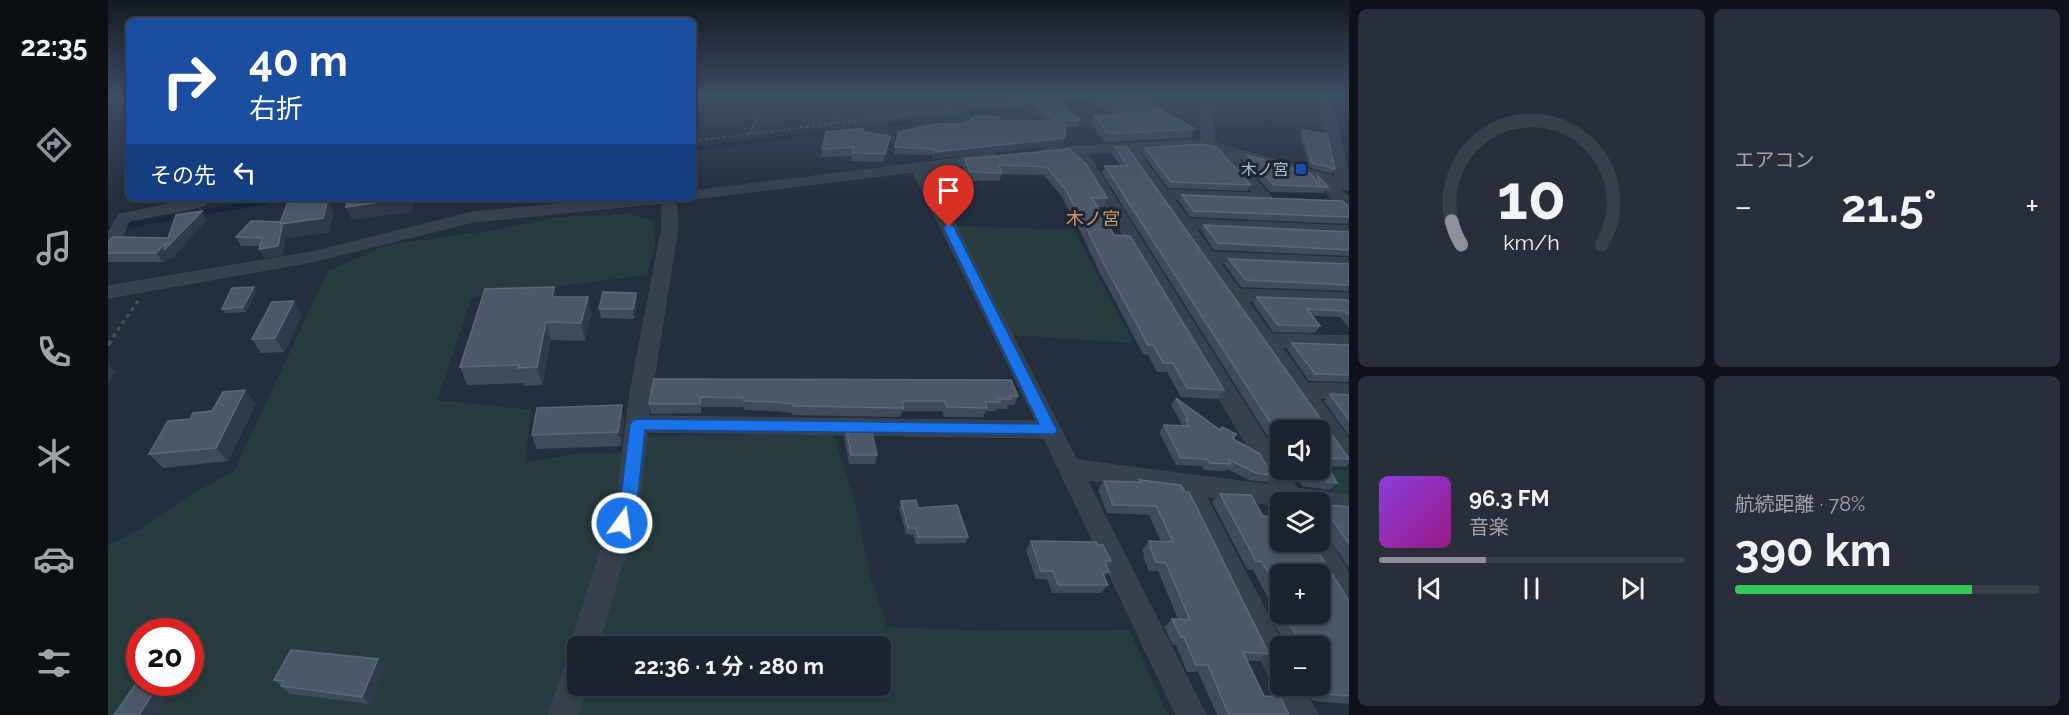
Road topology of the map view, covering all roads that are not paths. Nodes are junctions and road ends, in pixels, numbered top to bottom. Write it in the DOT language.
graph roads {
  1 [pos="1211,129"];
  2 [pos="1331,129"];
  3 [pos="1192,130"];
  4 [pos="1214,144"];
  5 [pos="1130,147"];
  6 [pos="1079,150"];
  7 [pos="1030,153"];
  8 [pos="1008,156"];
  9 [pos="918,167"];
  10 [pos="1341,183"];
  11 [pos="1163,194"];
  12 [pos="696,195"];
  13 [pos="1322,200"];
  14 [pos="483,201"];
  15 [pos="637,201"];
  16 [pos="668,201"];
  17 [pos="199,203"];
  18 [pos="1347,204"];
  19 [pos="473,217"];
  20 [pos="1185,224"];
  21 [pos="1349,231"];
  22 [pos="111,240"];
  23 [pos="1208,257"];
  24 [pos="1349,263"];
  25 [pos="108,292"];
  26 [pos="1235,295"];
  27 [pos="1349,299"];
  28 [pos="1268,340"];
  29 [pos="1349,343"];
  30 [pos="1302,390"];
  31 [pos="1349,392"];
  32 [pos="638,424"];
  33 [pos="1050,430"];
  34 [pos="1346,449"];
  35 [pos="1070,468"];
  36 [pos="1188,484"];
  37 [pos="1286,492"];
  38 [pos="1270,497"];
  39 [pos="1330,503"];
  40 [pos="1349,505"];
  41 [pos="1322,552"];
  42 [pos="1349,595"];
  43 [pos="587,636"];
  44 [pos="1270,649"];
  45 [pos="569,696"];
  46 [pos="1293,696"];
  47 [pos="563,715"];
  48 [pos="1191,715"];
  49 [pos="1303,715"];
  1 -- 4 [label="street"];
  2 -- 10 [label="street"];
  3 -- 4 [label="street"];
  4 -- 5 [label="street"];
  4 -- 10 [label="street"];
  4 -- 11 [label="street"];
  5 -- 6 [label="street"];
  5 -- 11 [label="street"];
  6 -- 7 [label="street"];
  6 -- 37 [label="street"];
  8 -- 9 [label="street"];
  9 -- 12 [label="street"];
  9 -- 33 [label="street"];
  10 -- 18 [label="street"];
  11 -- 20 [label="street"];
  13 -- 18 [label="street"];
  14 -- 19 [label="street"];
  15 -- 19 [label="street"];
  16 -- 32 [label="street"];
  17 -- 22 [label="street"];
  19 -- 25 [label="street"];
  20 -- 21 [label="street"];
  20 -- 23 [label="street"];
  23 -- 24 [label="street"];
  23 -- 26 [label="street"];
  26 -- 27 [label="street"];
  26 -- 28 [label="street"];
  28 -- 29 [label="street"];
  28 -- 30 [label="street"];
  30 -- 31 [label="street"];
  30 -- 34 [label="street"];
  32 -- 33 [label="street"];
  32 -- 43 [label="street"];
  33 -- 35 [label="street"];
  35 -- 36 [label="street"];
  35 -- 48 [label="street"];
  36 -- 38 [label="street"];
  36 -- 44 [label="street"];
  39 -- 40 [label="street"];
  41 -- 42 [label="street"];
  45 -- 47 [label="street"];
  46 -- 49 [label="street"];
}
